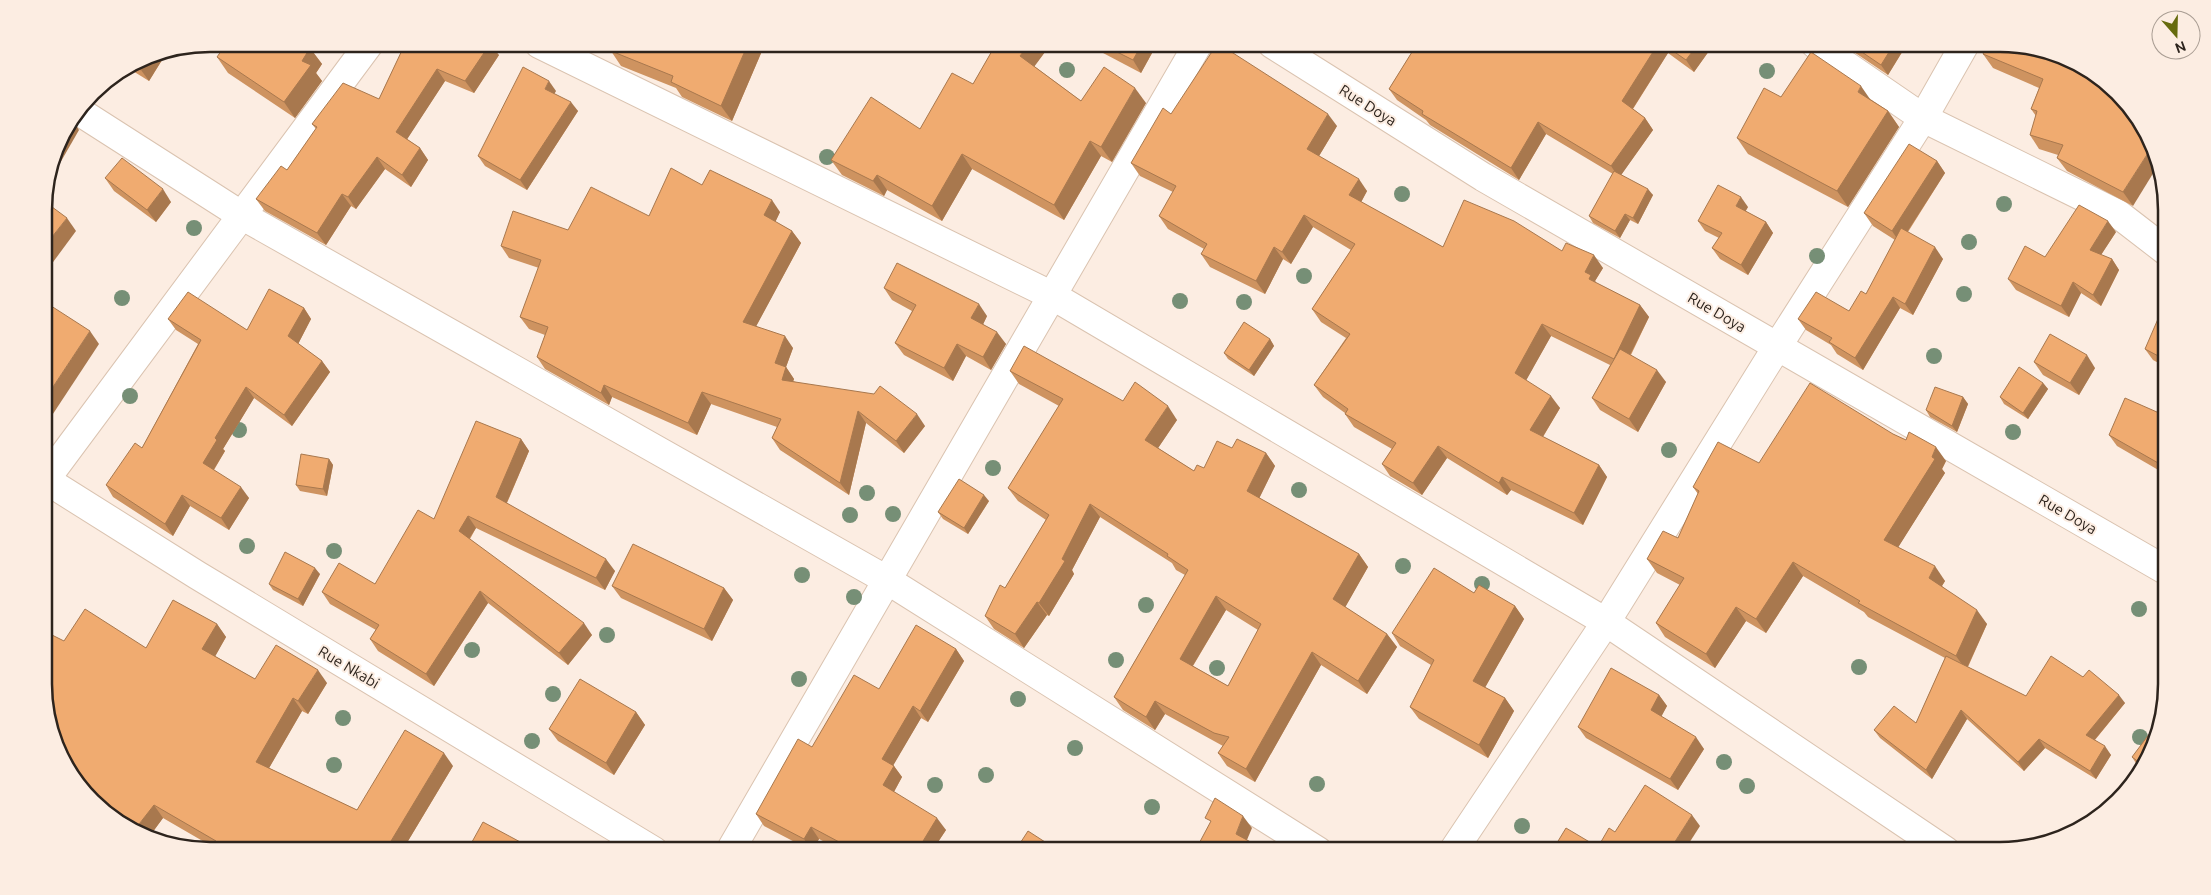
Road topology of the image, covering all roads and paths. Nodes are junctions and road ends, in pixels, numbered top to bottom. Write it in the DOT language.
graph roads {
  1 [pos="364,52"];
  2 [pos="555,52"];
  3 [pos="1193,52"];
  4 [pos="1285,52"];
  5 [pos="1827,52"];
  6 [pos="1960,52"];
  7 [pos="84,115"];
  8 [pos="1923,118"];
  9 [pos="241,215"];
  10 [pos="2158,245"];
  11 [pos="1053,296"];
  12 [pos="1777,347"];
  13 [pos="53,470"];
  14 [pos="53,483"];
  15 [pos="2158,566"];
  16 [pos="887,580"];
  17 [pos="1606,622"];
  18 [pos="639,842"];
  19 [pos="735,842"];
  20 [pos="1304,842"];
  21 [pos="1459,842"];
  22 [pos="1933,842"];
  1 -- 9 [label="street"];
  2 -- 11 [label="street"];
  3 -- 11 [label="street"];
  4 -- 12 [label="street, Rue Doya"];
  5 -- 8 [label="street"];
  6 -- 8 [label="street"];
  7 -- 9 [label="street"];
  8 -- 10 [label="street"];
  8 -- 12 [label="street"];
  9 -- 13 [label="street"];
  9 -- 16 [label="street"];
  11 -- 16 [label="street"];
  11 -- 17 [label="street"];
  12 -- 15 [label="street, Rue Doya"];
  12 -- 17 [label="street"];
  14 -- 18 [label="street, Rue Nkabi"];
  16 -- 19 [label="street"];
  16 -- 20 [label="street"];
  17 -- 21 [label="street"];
  17 -- 22 [label="street"];
}
